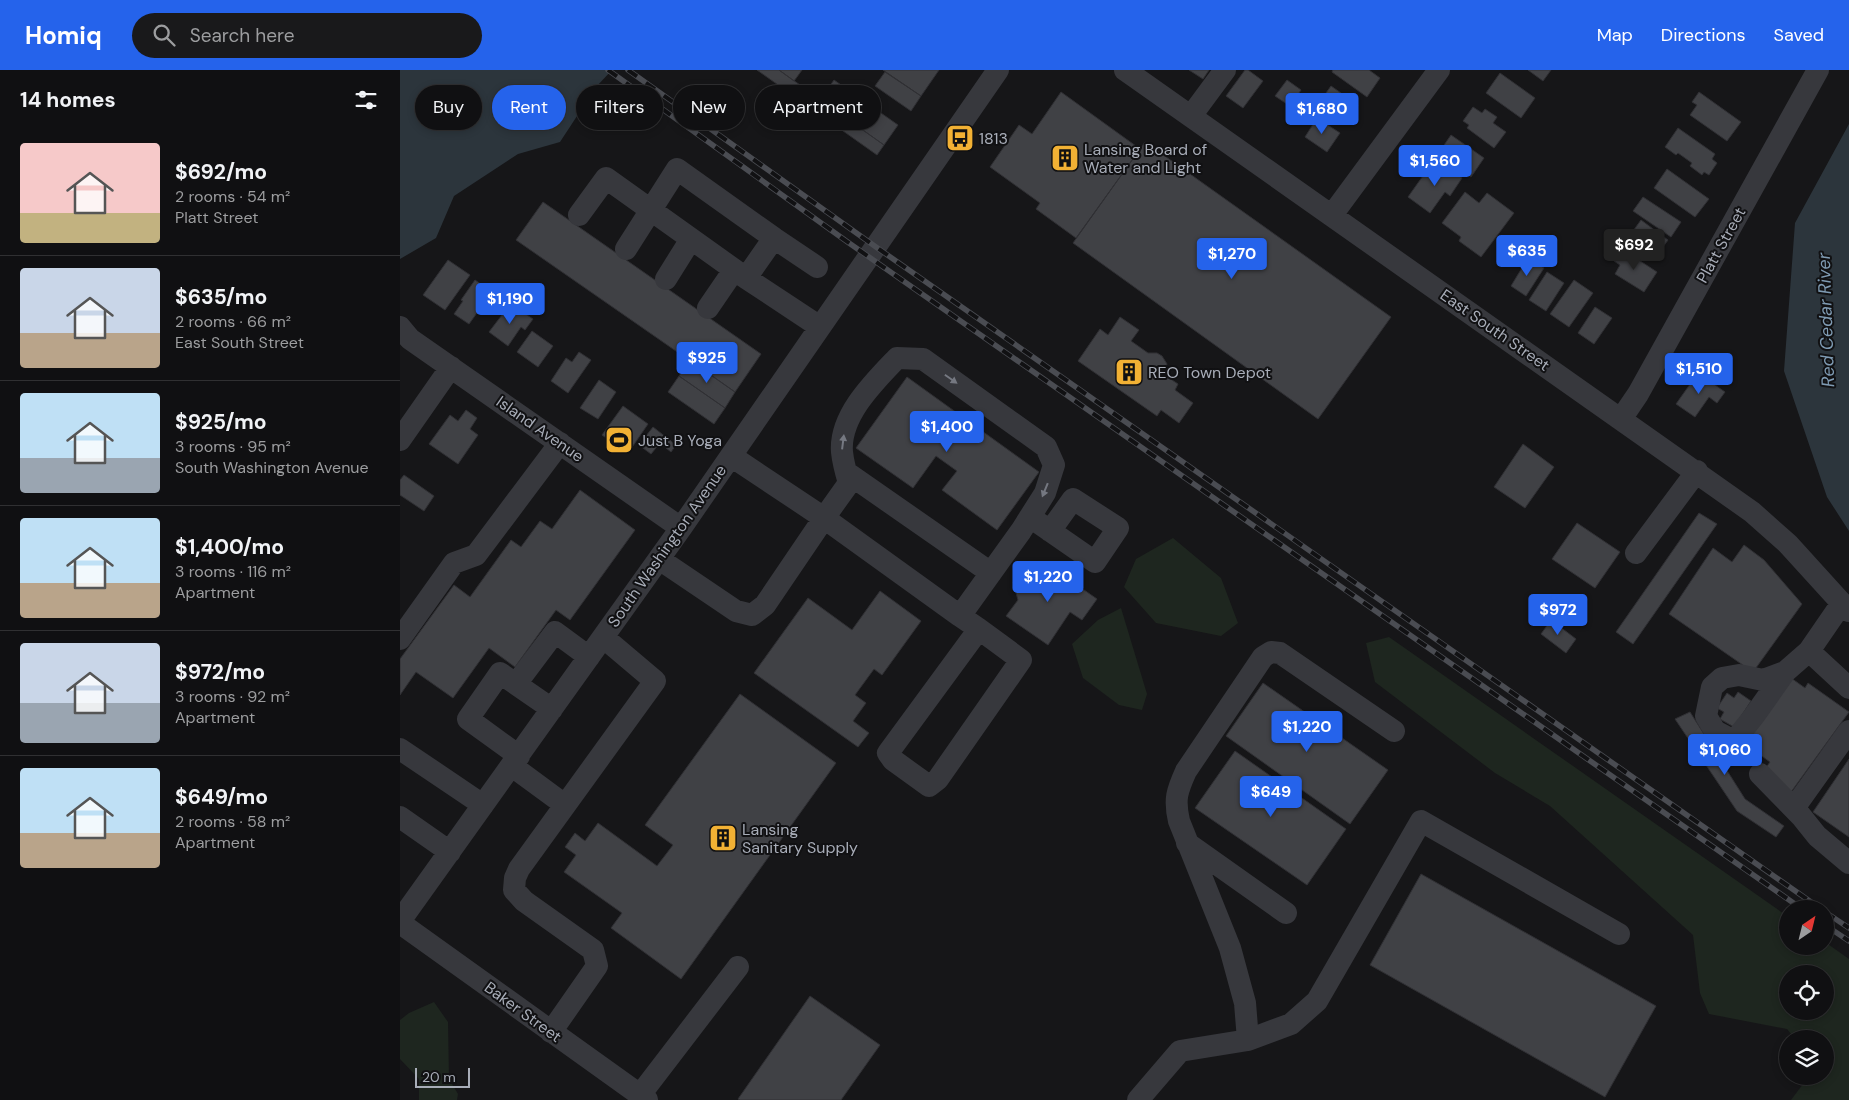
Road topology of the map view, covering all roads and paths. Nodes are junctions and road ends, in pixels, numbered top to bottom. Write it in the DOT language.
graph roads {
  1 [pos="998,70"];
  2 [pos="1125,70"];
  3 [pos="1225,70"];
  4 [pos="1439,70"];
  5 [pos="1818,70"];
  6 [pos="1191,116"];
  7 [pos="651,210"];
  8 [pos="579,215"];
  9 [pos="1332,215"];
  10 [pos="774,238"];
  11 [pos="691,239"];
  12 [pos="626,248"];
  13 [pos="817,267"];
  14 [pos="740,274"];
  15 [pos="666,278"];
  16 [pos="708,308"];
  17 [pos="400,327"];
  18 [pos="820,327"];
  19 [pos="452,367"];
  20 [pos="1621,419"];
  21 [pos="400,440"];
  22 [pos="560,443"];
  23 [pos="731,456"];
  24 [pos="1697,471"];
  25 [pos="846,472"];
  26 [pos="1030,517"];
  27 [pos="824,518"];
  28 [pos="681,528"];
  29 [pos="1050,531"];
  30 [pos="1636,553"];
  31 [pos="659,559"];
  32 [pos="991,573"];
  33 [pos="1846,607"];
  34 [pos="960,616"];
  35 [pos="979,629"];
  36 [pos="603,638"];
  37 [pos="400,639"];
  38 [pos="1809,651"];
  39 [pos="589,657"];
  40 [pos="1785,672"];
  41 [pos="516,684"];
  42 [pos="1849,688"];
  43 [pos="552,709"];
  44 [pos="1394,731"];
  45 [pos="1849,731"];
  46 [pos="400,749"];
  47 [pos="516,761"];
  48 [pos="1760,774"];
  49 [pos="565,805"];
  50 [pos="483,806"];
  51 [pos="1794,808"];
  52 [pos="400,817"];
  53 [pos="1187,843"];
  54 [pos="450,852"];
  55 [pos="1849,863"];
  56 [pos="1286,913"];
  57 [pos="400,922"];
  58 [pos="1619,934"];
  59 [pos="738,967"];
  60 [pos="551,1032"];
  61 [pos="1248,1040"];
  62 [pos="643,1097"];
  63 [pos="1138,1100"];
  1 -- 18 [label="street, South Washington Avenue"];
  2 -- 6 [label="street, East South Street"];
  3 -- 6 [label="street"];
  4 -- 9 [label="street"];
  5 -- 20 [label="street, Platt Street"];
  6 -- 9 [label="street, East South Street"];
  7 -- 8 [label="street"];
  7 -- 10 [label="street"];
  7 -- 11 [label="street"];
  7 -- 12 [label="street"];
  9 -- 20 [label="street, East South Street"];
  10 -- 13 [label="street"];
  10 -- 14 [label="street"];
  11 -- 14 [label="street"];
  11 -- 15 [label="street"];
  14 -- 16 [label="street"];
  14 -- 18 [label="street"];
  17 -- 19 [label="street, Island Avenue"];
  18 -- 23 [label="street, South Washington Avenue"];
  19 -- 21 [label="street"];
  19 -- 22 [label="street, Island Avenue"];
  20 -- 24 [label="street, East South Street"];
  22 -- 28 [label="street, Island Avenue"];
  22 -- 37 [label="street"];
  23 -- 27 [label="street"];
  23 -- 28 [label="street, South Washington Avenue"];
  24 -- 30 [label="street"];
  24 -- 33 [label="street, East South Street"];
  25 -- 26 [label="street, one-way"];
  25 -- 27 [label="street"];
  25 -- 32 [label="street"];
  26 -- 29 [label="street"];
  26 -- 32 [label="street"];
  27 -- 31 [label="street"];
  27 -- 34 [label="street"];
  28 -- 31 [label="street, South Washington Avenue"];
  31 -- 36 [label="street, South Washington Avenue"];
  32 -- 34 [label="street"];
  33 -- 38 [label="street"];
  34 -- 35 [label="street"];
  35 -- 35 [label="street"];
  36 -- 39 [label="street, South Washington Avenue"];
  36 -- 49 [label="street"];
  38 -- 40 [label="street"];
  38 -- 42 [label="street"];
  39 -- 41 [label="street"];
  39 -- 43 [label="street, South Washington Avenue"];
  41 -- 43 [label="street"];
  41 -- 47 [label="street"];
  43 -- 47 [label="street, South Washington Avenue"];
  44 -- 53 [label="street"];
  45 -- 51 [label="street"];
  46 -- 50 [label="street"];
  47 -- 49 [label="street"];
  47 -- 50 [label="street, South Washington Avenue"];
  48 -- 51 [label="street"];
  49 -- 60 [label="street"];
  50 -- 54 [label="street, South Washington Avenue"];
  51 -- 55 [label="street"];
  52 -- 54 [label="street"];
  53 -- 56 [label="street"];
  53 -- 61 [label="street"];
  54 -- 57 [label="street, South Washington Avenue"];
  57 -- 60 [label="street, Baker Street"];
  58 -- 61 [label="street"];
  59 -- 62 [label="street"];
  60 -- 62 [label="street, Baker Street"];
  61 -- 63 [label="street"];
}
